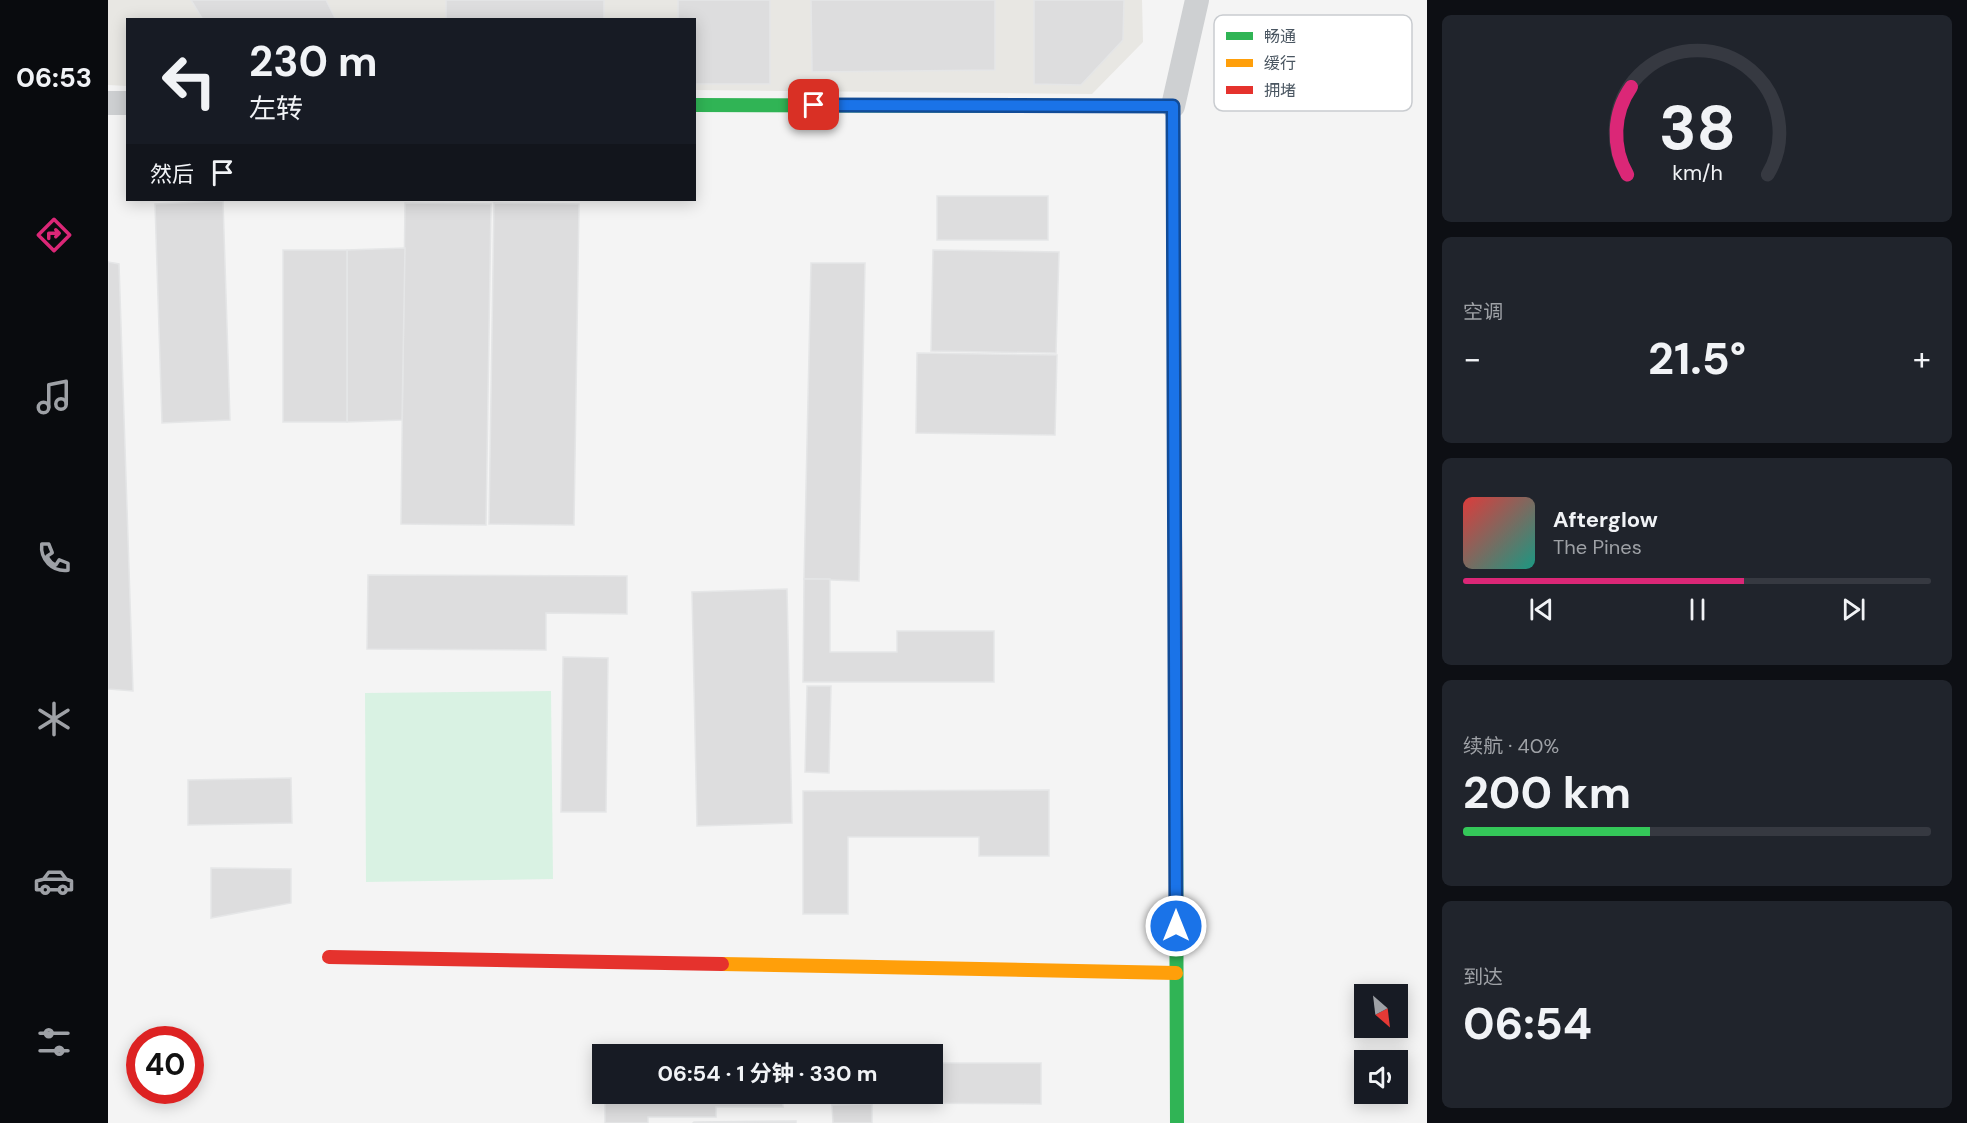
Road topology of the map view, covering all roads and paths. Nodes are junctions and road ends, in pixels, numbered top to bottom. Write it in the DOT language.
graph roads {
  1 [pos="1197,0"];
  2 [pos="108,103"];
  3 [pos="126,103"];
  4 [pos="696,105"];
  5 [pos="1173,106"];
  6 [pos="329,957"];
  7 [pos="1176,973"];
  8 [pos="1177,1123"];
  1 -- 5 [label="street"];
  2 -- 3 [label="street"];
  4 -- 5 [label="street"];
  5 -- 7 [label="street"];
  6 -- 7 [label="street"];
  7 -- 8 [label="street"];
}
